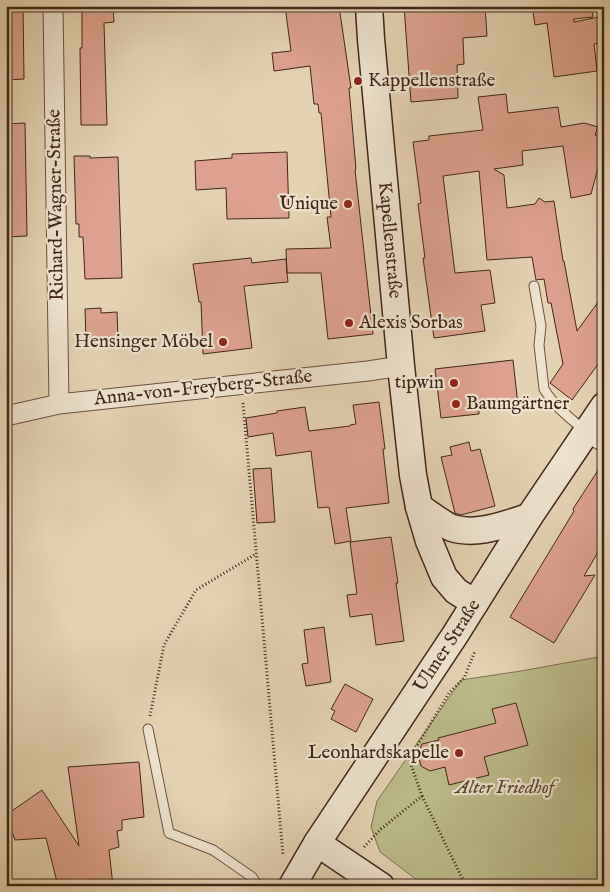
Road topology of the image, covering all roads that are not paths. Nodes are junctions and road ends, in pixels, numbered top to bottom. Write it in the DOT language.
graph roads {
  1 [pos="53,6"];
  2 [pos="369,6"];
  3 [pos="534,286"];
  4 [pos="401,366"];
  5 [pos="59,404"];
  6 [pos="604,406"];
  7 [pos="6,416"];
  8 [pos="595,437"];
  9 [pos="419,507"];
  10 [pos="529,517"];
  11 [pos="475,603"];
  12 [pos="148,728"];
  13 [pos="318,843"];
  14 [pos="258,886"];
  15 [pos="292,886"];
  16 [pos="381,886"];
  1 -- 5 [label="street, Richard-Wagner-Straße"];
  2 -- 4 [label="street, Kapellenstraße"];
  3 -- 8 [label="lane"];
  4 -- 5 [label="street, Anna-von-Freyberg-Straße"];
  4 -- 9 [label="street, Kapellenstraße"];
  5 -- 7 [label="street, Anna-von-Freyberg-Straße"];
  6 -- 8 [label="street, Ulmer Straße"];
  8 -- 10 [label="street, Ulmer Straße"];
  9 -- 10 [label="street"];
  9 -- 11 [label="street, Kapellenstraße"];
  10 -- 11 [label="street, Ulmer Straße"];
  11 -- 13 [label="street, Ulmer Straße"];
  12 -- 14 [label="lane"];
  13 -- 15 [label="street, Ulmer Straße"];
  13 -- 16 [label="street"];
}
